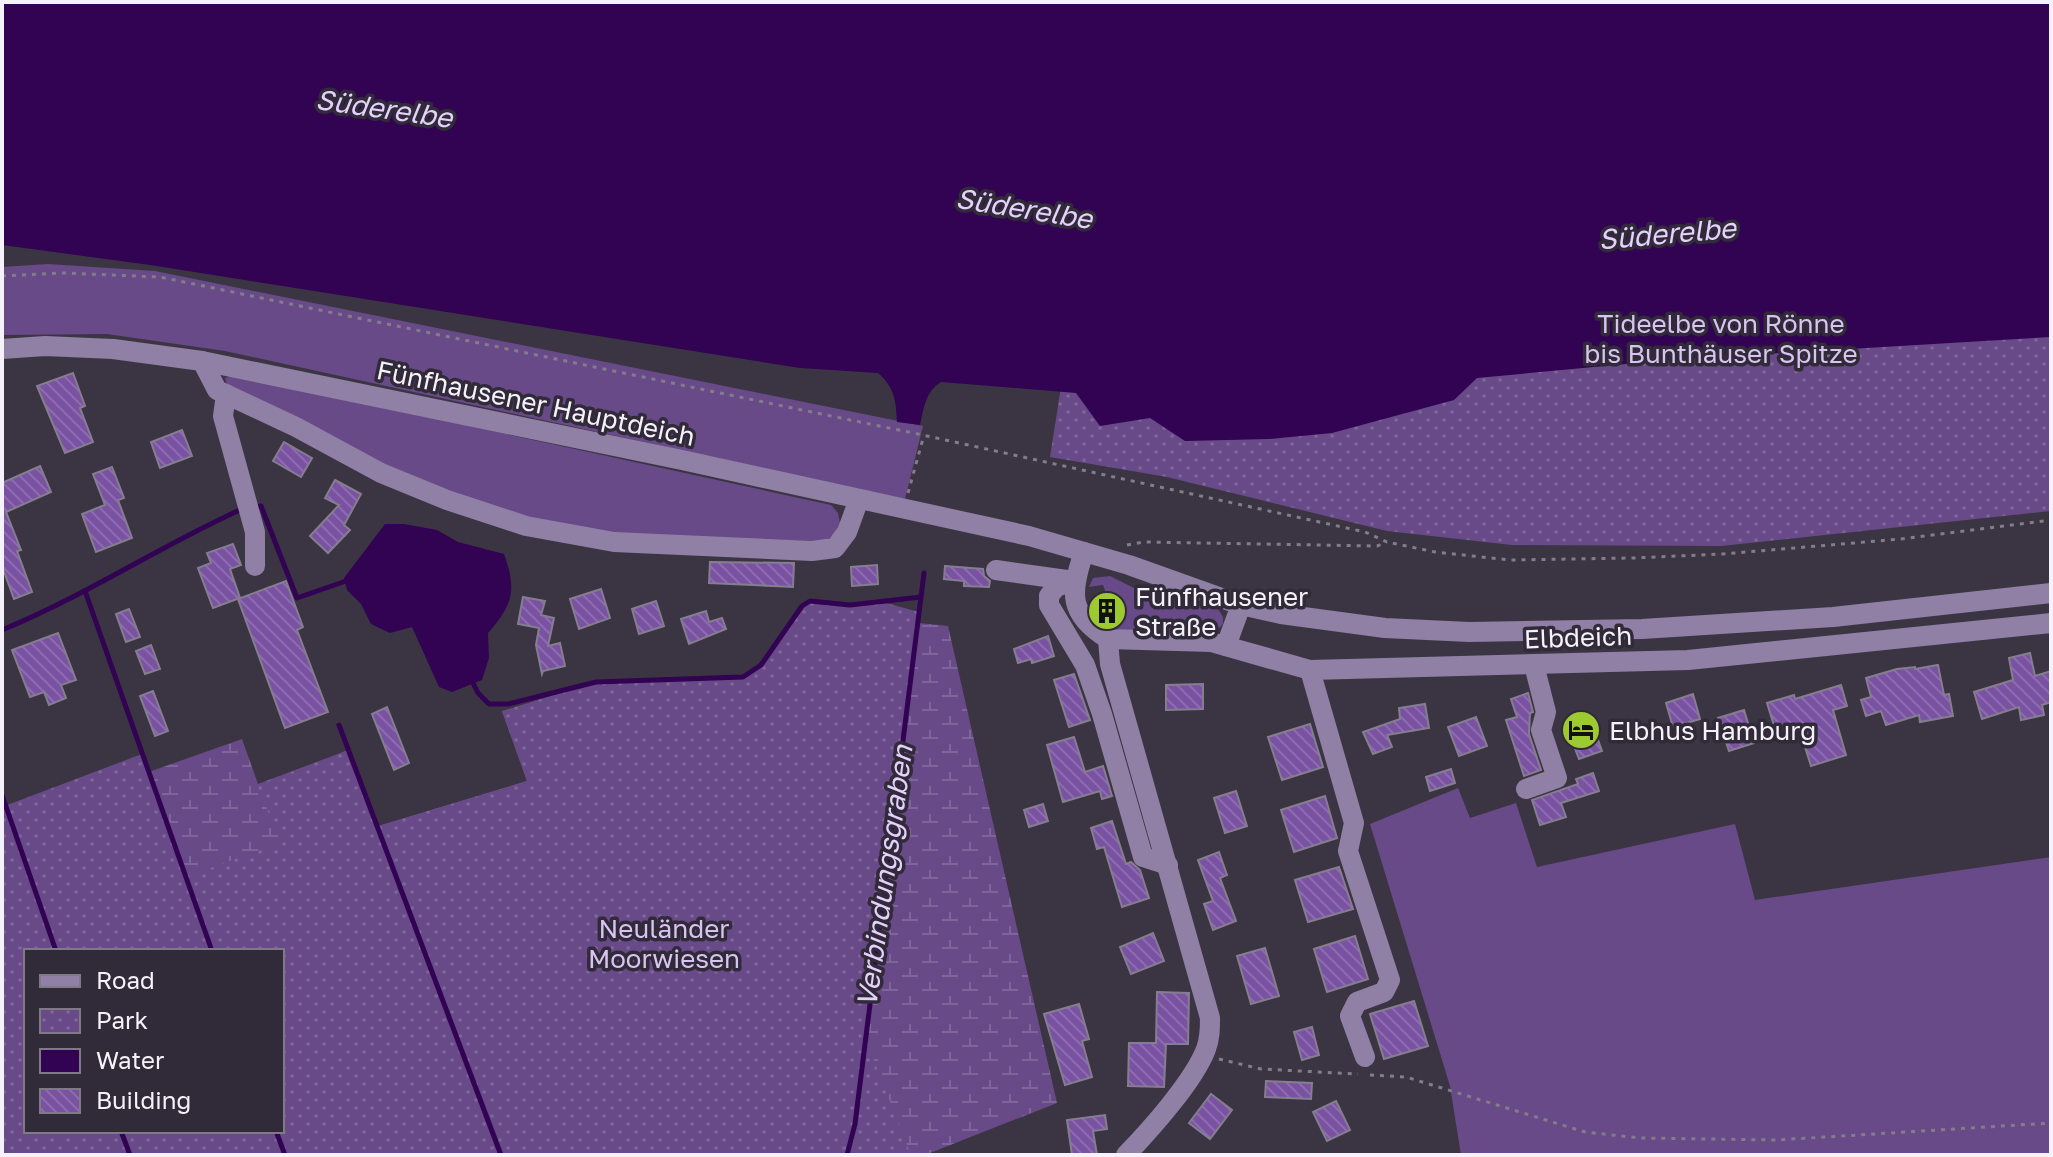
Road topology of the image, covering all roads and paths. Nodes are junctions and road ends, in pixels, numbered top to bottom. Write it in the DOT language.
graph roads {
  1 [pos="2,276"];
  2 [pos="2,349"];
  3 [pos="202,361"];
  4 [pos="226,394"];
  5 [pos="924,435"];
  6 [pos="908,491"];
  7 [pos="859,499"];
  8 [pos="2051,520"];
  9 [pos="1049,541"];
  10 [pos="1387,542"];
  11 [pos="1084,552"];
  12 [pos="1111,554"];
  13 [pos="255,566"];
  14 [pos="996,570"];
  15 [pos="1074,581"];
  16 [pos="2051,593"];
  17 [pos="1232,602"];
  18 [pos="2051,623"];
  19 [pos="1108,639"];
  20 [pos="1226,646"];
  21 [pos="1534,665"];
  22 [pos="1310,670"];
  23 [pos="1526,789"];
  24 [pos="1168,865"];
  25 [pos="1205,1053"];
  26 [pos="1365,1057"];
  27 [pos="2051,1123"];
  28 [pos="1126,1155"];
  1 -- 5 [label="path"];
  2 -- 3 [label="street, Fünfhausener Hauptdeich"];
  3 -- 4 [label="street"];
  3 -- 7 [label="street, Fünfhausener Hauptdeich"];
  4 -- 7 [label="street"];
  4 -- 13 [label="street"];
  5 -- 6 [label="path"];
  5 -- 10 [label="path"];
  7 -- 9 [label="street, Fünfhausener Hauptdeich"];
  8 -- 10 [label="path"];
  9 -- 11 [label="street, Elbdeich"];
  10 -- 12 [label="path"];
  11 -- 12 [label="street, Elbdeich"];
  11 -- 15 [label="street"];
  12 -- 17 [label="street, Elbdeich"];
  14 -- 15 [label="street"];
  15 -- 19 [label="street"];
  15 -- 24 [label="street"];
  16 -- 17 [label="street, Elbdeich"];
  17 -- 20 [label="street"];
  18 -- 21 [label="street, Elbdeich"];
  19 -- 20 [label="street, Elbdeich"];
  19 -- 24 [label="street"];
  20 -- 22 [label="street, Elbdeich"];
  21 -- 22 [label="street, Elbdeich"];
  21 -- 23 [label="street"];
  22 -- 26 [label="street"];
  24 -- 25 [label="street"];
  25 -- 27 [label="path"];
  25 -- 28 [label="street"];
}
